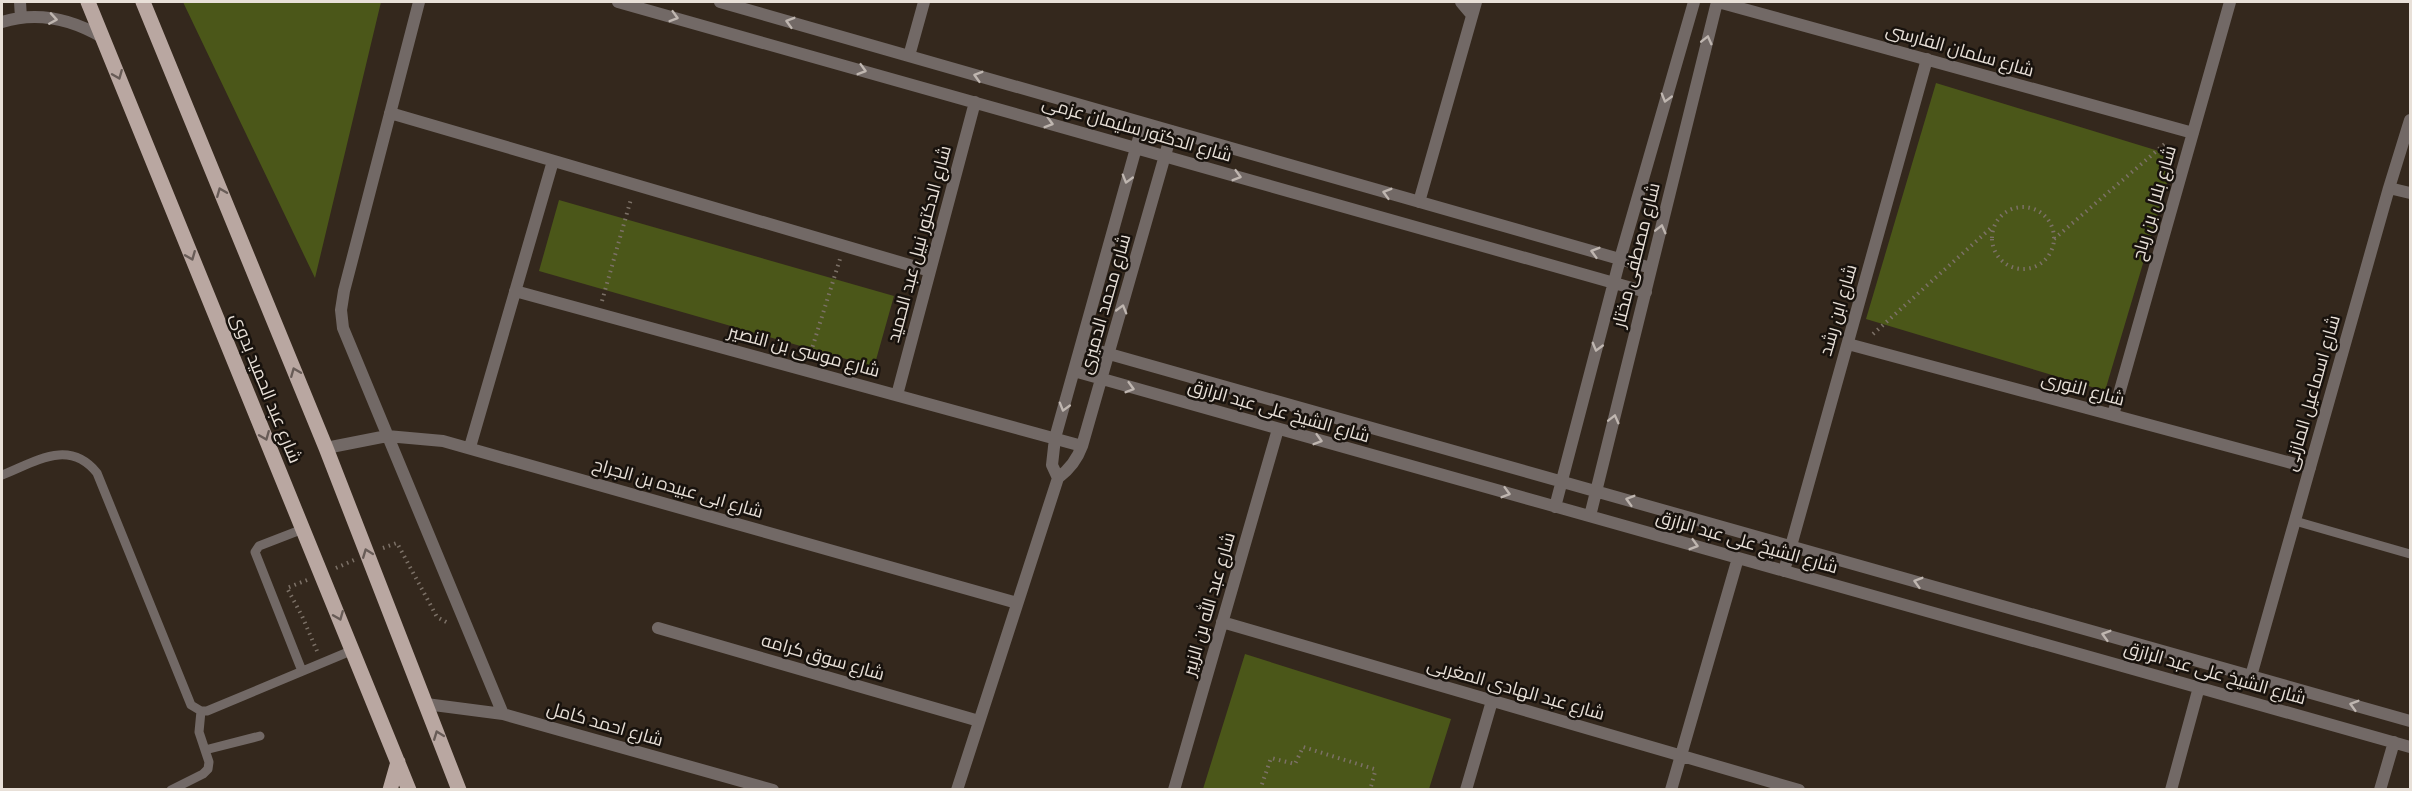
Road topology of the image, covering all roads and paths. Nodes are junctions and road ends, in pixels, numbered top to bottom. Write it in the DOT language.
graph roads {
  1 [pos="20,2"];
  2 [pos="88,2"];
  3 [pos="143,2"];
  4 [pos="419,2"];
  5 [pos="618,2"];
  6 [pos="924,2"];
  7 [pos="1461,2"];
  8 [pos="1476,2"];
  9 [pos="1694,2"];
  10 [pos="1718,2"];
  11 [pos="2230,2"];
  12 [pos="729,3"];
  13 [pos="1472,15"];
  14 [pos="21,18"];
  15 [pos="2,22"];
  16 [pos="102,37"];
  17 [pos="909,56"];
  18 [pos="1927,59"];
  19 [pos="975,102"];
  20 [pos="390,113"];
  21 [pos="2410,120"];
  22 [pos="1143,123"];
  23 [pos="1172,131"];
  24 [pos="2187,131"];
  25 [pos="1136,148"];
  26 [pos="1165,156"];
  27 [pos="553,161"];
  28 [pos="636,185"];
  29 [pos="2389,188"];
  30 [pos="2410,194"];
  31 [pos="1419,202"];
  32 [pos="1993,226"];
  33 [pos="2054,239"];
  34 [pos="845,246"];
  35 [pos="1620,260"];
  36 [pos="1651,268"];
  37 [pos="930,271"];
  38 [pos="1614,282"];
  39 [pos="515,291"];
  40 [pos="1646,292"];
  41 [pos="598,314"];
  42 [pos="1853,345"];
  43 [pos="1081,346"];
  44 [pos="1110,353"];
  45 [pos="806,370"];
  46 [pos="1074,371"];
  47 [pos="1103,380"];
  48 [pos="897,395"];
  49 [pos="2113,415"];
  50 [pos="1278,429"];
  51 [pos="387,436"];
  52 [pos="1055,438"];
  53 [pos="1082,446"];
  54 [pos="470,447"];
  55 [pos="326,448"];
  56 [pos="2310,468"];
  57 [pos="2,475"];
  58 [pos="1058,478"];
  59 [pos="1562,481"];
  60 [pos="1597,490"];
  61 [pos="1555,507"];
  62 [pos="1590,516"];
  63 [pos="2295,521"];
  64 [pos="303,529"];
  65 [pos="1791,546"];
  66 [pos="375,552"];
  67 [pos="2410,554"];
  68 [pos="364,556"];
  69 [pos="1738,558"];
  70 [pos="331,570"];
  71 [pos="1784,571"];
  72 [pos="309,579"];
  73 [pos="1017,603"];
  74 [pos="464,620"];
  75 [pos="1222,622"];
  76 [pos="658,628"];
  77 [pos="353,650"];
  78 [pos="321,663"];
  79 [pos="302,671"];
  80 [pos="2251,676"];
  81 [pos="2199,687"];
  82 [pos="1492,701"];
  83 [pos="426,704"];
  84 [pos="201,711"];
  85 [pos="503,714"];
  86 [pos="979,721"];
  87 [pos="2410,721"];
  88 [pos="260,736"];
  89 [pos="2394,742"];
  90 [pos="2410,747"];
  91 [pos="205,750"];
  92 [pos="1681,755"];
  93 [pos="398,762"];
  94 [pos="171,789"];
  95 [pos="390,789"];
  96 [pos="409,789"];
  97 [pos="459,789"];
  98 [pos="773,789"];
  99 [pos="957,789"];
  100 [pos="1174,789"];
  101 [pos="1260,789"];
  102 [pos="1370,789"];
  103 [pos="1466,789"];
  104 [pos="1671,789"];
  105 [pos="1799,789"];
  106 [pos="2171,789"];
  107 [pos="2380,789"];
  1 -- 14 [label="street"];
  2 -- 16 [label="main road, شارع عبد الحميد بدوى"];
  55 -- 3 [label="main road, شارع عبد الحميد بدوى, one-way"];
  4 -- 20 [label="street"];
  5 -- 19 [label="street, شارع الدكتور سليمان عزمى, one-way"];
  6 -- 17 [label="street"];
  7 -- 13 [label="street"];
  8 -- 13 [label="street"];
  9 -- 35 [label="street, شارع مصطفى مختار, one-way"];
  10 -- 18 [label="street, شارع سلمان الفارسى"];
  36 -- 10 [label="street, شارع مصطفى مختار, one-way"];
  11 -- 24 [label="street, شارع بلال بن رباح"];
  17 -- 12 [label="street, شارع الدكتور سليمان عزمى, one-way"];
  13 -- 31 [label="street"];
  14 -- 15 [label="street"];
  14 -- 16 [label="street, one-way"];
  16 -- 64 [label="main road, شارع عبد الحميد بدوى, one-way"];
  22 -- 17 [label="street, شارع الدكتور سليمان عزمى, one-way"];
  18 -- 24 [label="street, شارع سلمان الفارسى"];
  18 -- 42 [label="street, شارع ابن رشد"];
  19 -- 25 [label="street, شارع الدكتور سليمان عزمى, one-way"];
  19 -- 37 [label="street, شارع الدكتور نبيل عبد الحميد"];
  20 -- 27 [label="street"];
  20 -- 51 [label="street"];
  21 -- 29 [label="street, شارع اسماعيل المازنى"];
  22 -- 23 [label="street, شارع الدكتور سليمان عزمى"];
  22 -- 25 [label="street, شارع محمد الدميرى"];
  23 -- 26 [label="street, شارع محمد الدميرى"];
  31 -- 23 [label="street, شارع الدكتور سليمان عزمى, one-way"];
  24 -- 33 [label="path"];
  24 -- 49 [label="street, شارع بلال بن رباح"];
  25 -- 26 [label="street, شارع الدكتور سليمان عزمى"];
  25 -- 43 [label="street, شارع محمد الدميرى, one-way"];
  26 -- 38 [label="street, شارع الدكتور سليمان عزمى, one-way"];
  44 -- 26 [label="street, شارع محمد الدميرى, one-way"];
  27 -- 28 [label="street"];
  27 -- 39 [label="street"];
  28 -- 34 [label="street"];
  28 -- 41 [label="path"];
  29 -- 30 [label="street"];
  29 -- 56 [label="street, شارع اسماعيل المازنى"];
  35 -- 31 [label="street, شارع الدكتور سليمان عزمى, one-way"];
  32 -- 33 [label="path"];
  32 -- 33 [label="path"];
  32 -- 42 [label="path"];
  34 -- 37 [label="street"];
  34 -- 45 [label="path"];
  35 -- 36 [label="street, شارع الدكتور سليمان عزمى"];
  35 -- 38 [label="street, شارع مصطفى مختار"];
  36 -- 40 [label="street, شارع مصطفى مختار"];
  37 -- 48 [label="street, شارع الدكتور نبيل عبد الحميد"];
  38 -- 40 [label="street, شارع الدكتور سليمان عزمى"];
  38 -- 59 [label="street, شارع مصطفى مختار, one-way"];
  39 -- 41 [label="street, شارع موسى بن النصير"];
  39 -- 54 [label="street"];
  60 -- 40 [label="street, شارع مصطفى مختار, one-way"];
  41 -- 45 [label="street, شارع موسى بن النصير"];
  42 -- 49 [label="street, شارع النورى"];
  42 -- 65 [label="street, شارع ابن رشد"];
  43 -- 44 [label="street, شارع الشيخ على عبد الرازق"];
  43 -- 46 [label="street, شارع محمد الدميرى"];
  44 -- 47 [label="street, شارع محمد الدميرى"];
  44 -- 59 [label="street, شارع الشيخ على عبد الرازق"];
  45 -- 48 [label="street, شارع موسى بن النصير"];
  46 -- 47 [label="street, شارع الشيخ على عبد الرازق"];
  46 -- 52 [label="street, شارع محمد الدميرى, one-way"];
  47 -- 50 [label="street, شارع الشيخ على عبد الرازق, one-way"];
  47 -- 53 [label="street, شارع محمد الدميرى"];
  48 -- 52 [label="street, شارع موسى بن النصير"];
  49 -- 56 [label="street, شارع النورى"];
  50 -- 61 [label="street, شارع الشيخ على عبد الرازق, one-way"];
  50 -- 75 [label="street, شارع عبد الله بن الزبير"];
  51 -- 54 [label="street, شارع ابى عبيده بن الجراح"];
  51 -- 55 [label="street, شارع ابى عبيده بن الجراح"];
  51 -- 74 [label="street"];
  52 -- 53 [label="street, شارع موسى بن النصير"];
  52 -- 58 [label="street, شارع محمد الدميرى"];
  53 -- 58 [label="street, شارع محمد الدميرى"];
  54 -- 73 [label="street, شارع ابى عبيده بن الجراح"];
  83 -- 55 [label="main road, شارع عبد الحميد بدوى, one-way"];
  56 -- 63 [label="street, شارع اسماعيل المازنى"];
  57 -- 84 [label="lane"];
  58 -- 73 [label="street, شارع محمد الدميرى"];
  59 -- 60 [label="street, شارع الشيخ على عبد الرازق"];
  59 -- 61 [label="street, شارع مصطفى مختار"];
  60 -- 62 [label="street, شارع مصطفى مختار"];
  65 -- 60 [label="street, شارع الشيخ على عبد الرازق, one-way"];
  61 -- 62 [label="street, شارع الشيخ على عبد الرازق"];
  62 -- 69 [label="street, شارع الشيخ على عبد الرازق, one-way"];
  63 -- 67 [label="lane"];
  63 -- 80 [label="street, شارع اسماعيل المازنى"];
  64 -- 77 [label="main road, شارع عبد الحميد بدوى, one-way"];
  64 -- 79 [label="lane"];
  65 -- 71 [label="street, شارع ابن رشد"];
  80 -- 65 [label="street, شارع الشيخ على عبد الرازق, one-way"];
  66 -- 74 [label="path"];
  68 -- 70 [label="path"];
  69 -- 71 [label="street, شارع الشيخ على عبد الرازق"];
  69 -- 92 [label="street"];
  71 -- 81 [label="street, شارع الشيخ على عبد الرازق"];
  72 -- 78 [label="path"];
  73 -- 86 [label="street, شارع محمد الدميرى"];
  74 -- 85 [label="street"];
  75 -- 82 [label="street, شارع عبد الهادى المغربى"];
  75 -- 100 [label="street, شارع عبد الله بن الزبير"];
  76 -- 86 [label="street, شارع سوق كرامه"];
  77 -- 78 [label="lane"];
  77 -- 93 [label="main road, شارع عبد الحميد بدوى"];
  78 -- 79 [label="lane"];
  79 -- 84 [label="lane"];
  87 -- 80 [label="street, شارع الشيخ على عبد الرازق, one-way"];
  81 -- 89 [label="street, شارع الشيخ على عبد الرازق"];
  81 -- 106 [label="street"];
  82 -- 92 [label="street, شارع عبد الهادى المغربى"];
  82 -- 103 [label="street"];
  83 -- 85 [label="street, شارع احمد كامل"];
  97 -- 83 [label="main road, شارع عبد الحميد بدوى, one-way"];
  84 -- 91 [label="lane"];
  85 -- 98 [label="street, شارع احمد كامل"];
  86 -- 99 [label="street, شارع محمد الدميرى"];
  88 -- 91 [label="lane"];
  89 -- 90 [label="street, شارع الشيخ على عبد الرازق"];
  89 -- 107 [label="street"];
  91 -- 94 [label="lane"];
  92 -- 104 [label="street"];
  92 -- 105 [label="street, شارع عبد الهادى المغربى"];
  93 -- 95 [label="main road"];
  93 -- 96 [label="main road, شارع عبد الحميد بدوى"];
  101 -- 102 [label="path"];
}
